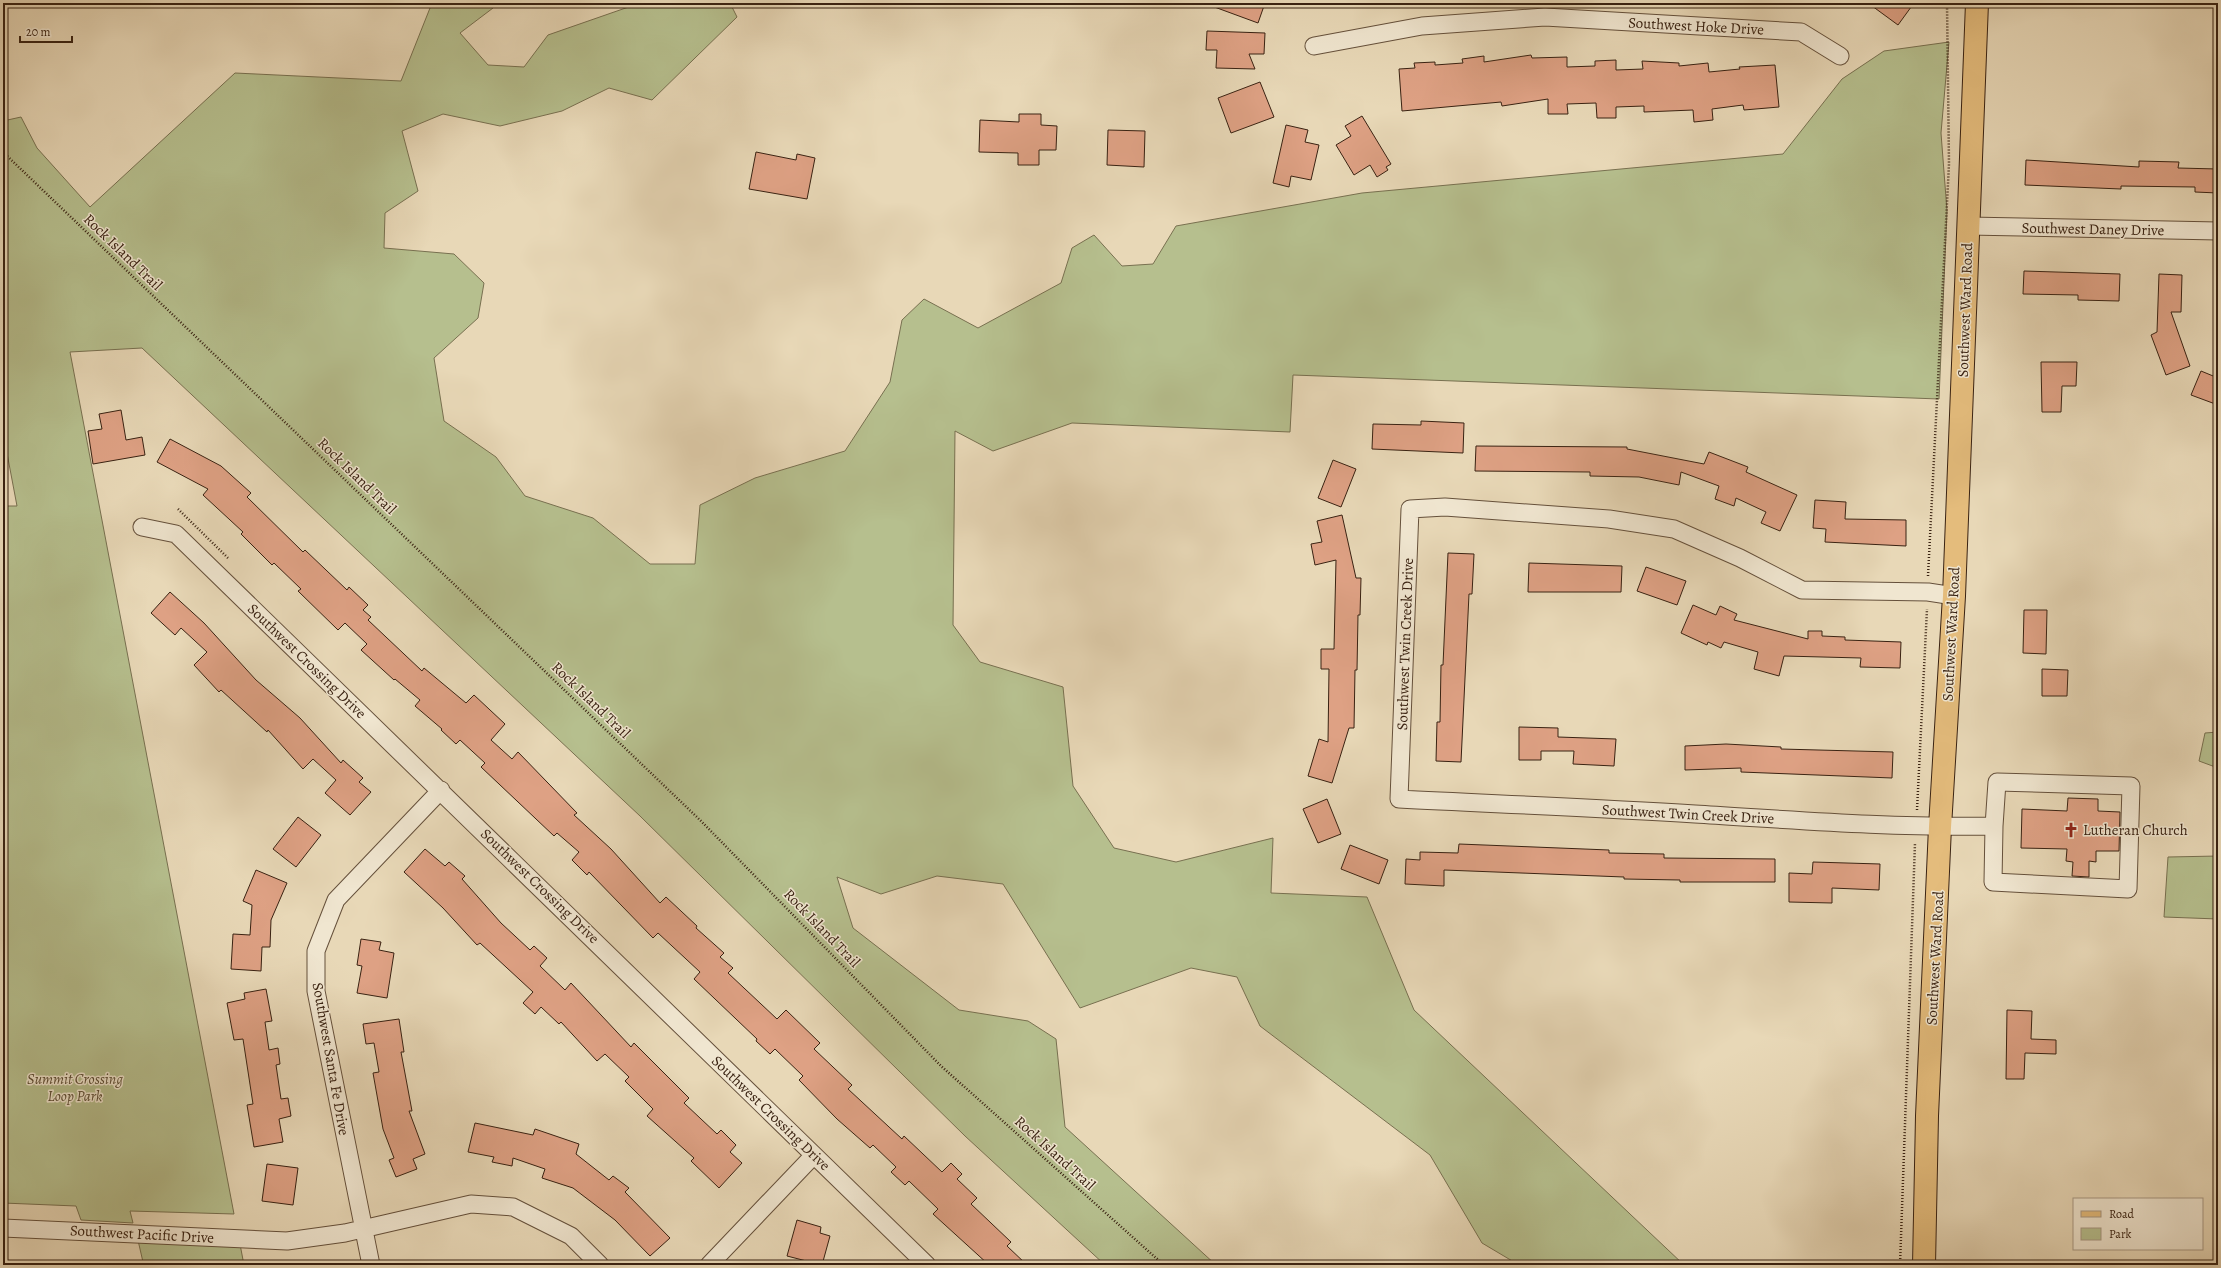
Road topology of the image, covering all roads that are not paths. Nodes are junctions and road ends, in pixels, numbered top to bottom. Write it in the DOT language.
graph roads {
  1 [pos="1977,3"];
  2 [pos="1544,10"];
  3 [pos="1314,46"];
  4 [pos="1840,56"];
  5 [pos="1968,226"];
  6 [pos="2218,232"];
  7 [pos="142,527"];
  8 [pos="1954,596"];
  9 [pos="441,790"];
  10 [pos="1994,826"];
  11 [pos="1940,827"];
  12 [pos="814,1155"];
  13 [pos="3,1228"];
  14 [pos="364,1229"];
  15 [pos="371,1265"];
  16 [pos="600,1265"];
  17 [pos="709,1265"];
  18 [pos="927,1265"];
  19 [pos="1924,1265"];
  1 -- 5 [label="main road, Southwest Ward Road"];
  2 -- 3 [label="street, Southwest Hoke Drive"];
  2 -- 4 [label="street, Southwest Hoke Drive"];
  5 -- 6 [label="street, Southwest Daney Drive"];
  5 -- 8 [label="main road, Southwest Ward Road"];
  7 -- 9 [label="street, Southwest Crossing Drive"];
  8 -- 11 [label="main road, Southwest Ward Road"];
  8 -- 11 [label="street, Southwest Twin Creek Drive"];
  9 -- 12 [label="street, Southwest Crossing Drive"];
  9 -- 14 [label="street, Southwest Santa Fe Drive"];
  10 -- 10 [label="street"];
  10 -- 11 [label="street, Southwest Twin Creek Drive"];
  11 -- 19 [label="main road, Southwest Ward Road"];
  12 -- 17 [label="street"];
  12 -- 18 [label="street, Southwest Crossing Drive"];
  13 -- 14 [label="street, Southwest Pacific Drive"];
  14 -- 15 [label="street, Southwest Santa Fe Drive"];
  14 -- 16 [label="street"];
}
